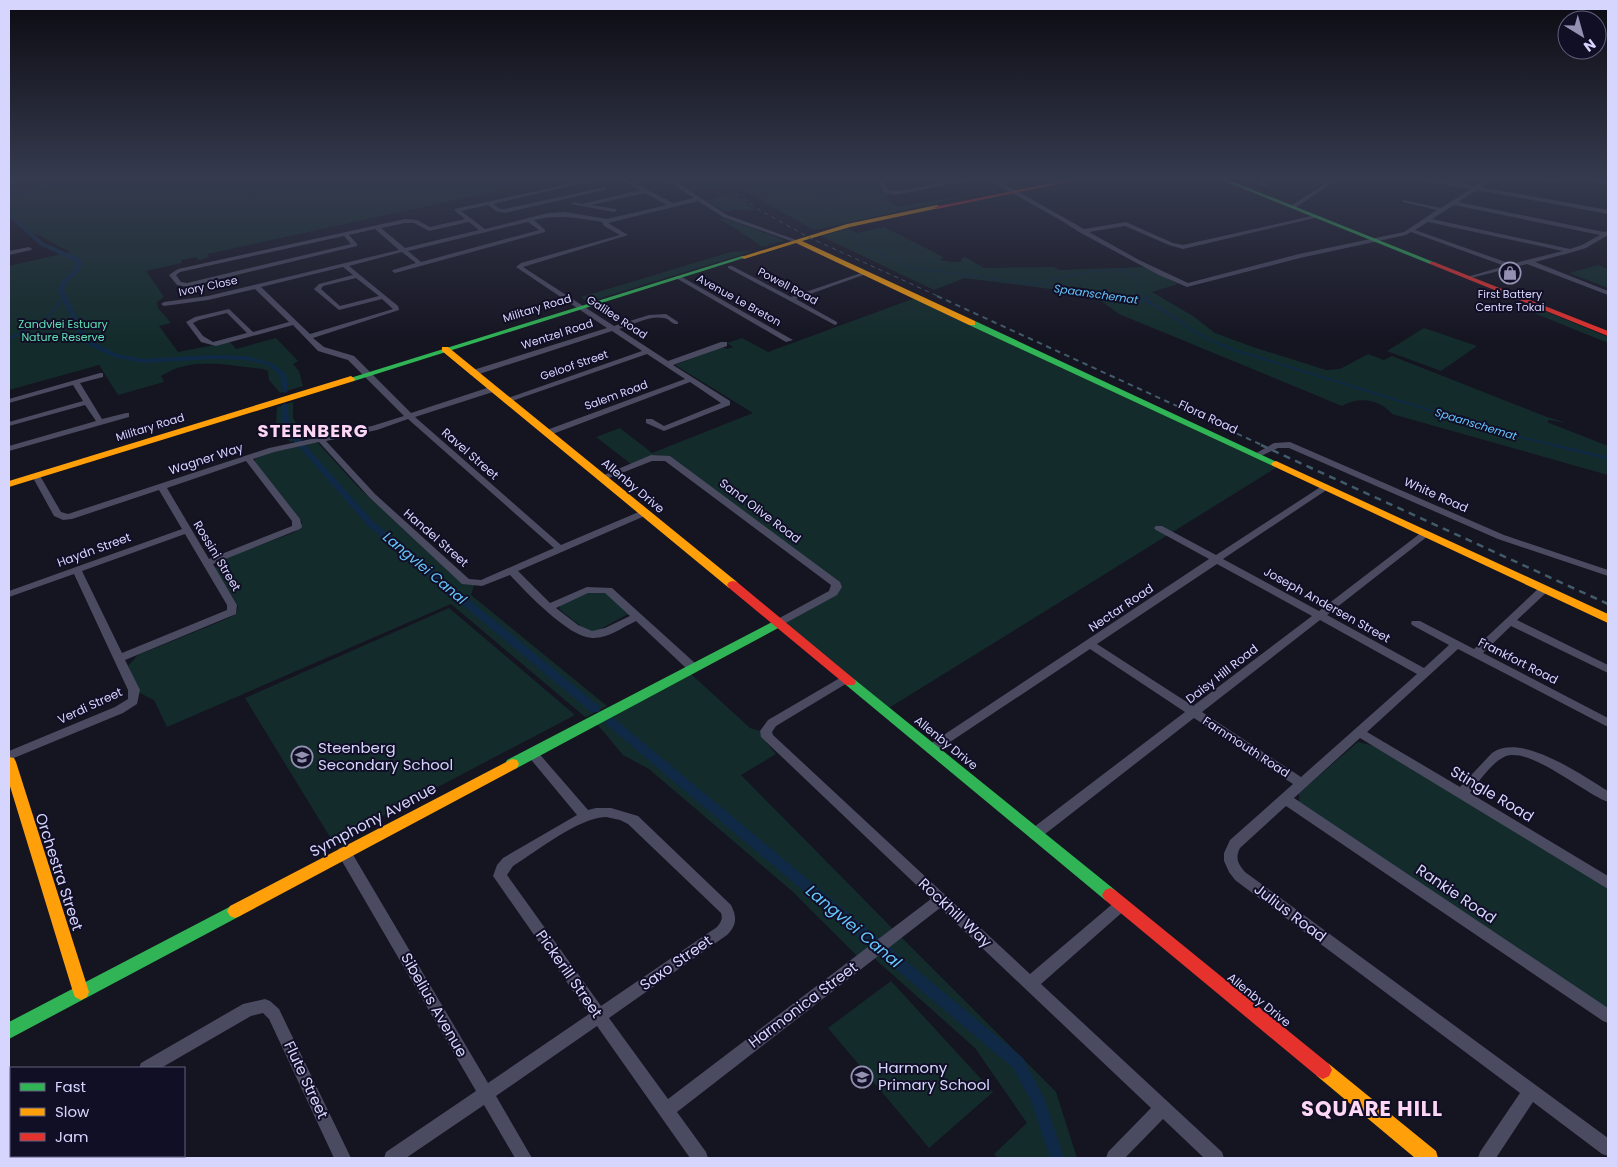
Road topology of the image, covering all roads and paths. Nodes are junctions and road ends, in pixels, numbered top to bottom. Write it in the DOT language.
graph roads {
  1 [pos="383,233"];
  2 [pos="468,233"];
  3 [pos="534,233"];
  4 [pos="622,233"];
  5 [pos="774,233"];
  6 [pos="821,233"];
  7 [pos="1086,233"];
  8 [pos="1147,233"];
  9 [pos="1244,233"];
  10 [pos="1357,233"];
  11 [pos="1404,233"];
  12 [pos="1420,233"];
  13 [pos="1492,233"];
  14 [pos="1605,233"];
  15 [pos="345,234"];
  16 [pos="796,241"];
  17 [pos="1376,241"];
  18 [pos="29,249"];
  19 [pos="401,249"];
  20 [pos="1570,250"];
  21 [pos="9,253"];
  22 [pos="254,254"];
  23 [pos="1528,262"];
  24 [pos="343,264"];
  25 [pos="420,264"];
  26 [pos="264,266"];
  27 [pos="1511,266"];
  28 [pos="730,267"];
  29 [pos="395,271"];
  30 [pos="866,273"];
  31 [pos="357,276"];
  32 [pos="678,277"];
  33 [pos="1469,278"];
  34 [pos="279,280"];
  35 [pos="256,286"];
  36 [pos="1608,293"];
  37 [pos="384,297"];
  38 [pos="790,299"];
  39 [pos="164,304"];
  40 [pos="581,307"];
  41 [pos="676,322"];
  42 [pos="293,323"];
  43 [pos="835,323"];
  44 [pos="613,328"];
  45 [pos="251,334"];
  46 [pos="1608,334"];
  47 [pos="308,337"];
  48 [pos="789,340"];
  49 [pos="724,344"];
  50 [pos="445,349"];
  51 [pos="648,351"];
  52 [pos="668,364"];
  53 [pos="367,373"];
  54 [pos="473,373"];
  55 [pos="100,375"];
  56 [pos="692,379"];
  57 [pos="75,382"];
  58 [pos="493,389"];
  59 [pos="506,400"];
  60 [pos="9,401"];
  61 [pos="88,402"];
  62 [pos="126,415"];
  63 [pos="409,416"];
  64 [pos="100,422"];
  65 [pos="649,422"];
  66 [pos="9,424"];
  67 [pos="547,433"];
  68 [pos="320,439"];
  69 [pos="9,449"];
  70 [pos="1256,455"];
  71 [pos="248,458"];
  72 [pos="36,476"];
  73 [pos="601,478"];
  74 [pos="9,484"];
  75 [pos="162,487"];
  76 [pos="1325,487"];
  77 [pos="644,514"];
  78 [pos="1159,528"];
  79 [pos="187,530"];
  80 [pos="1425,534"];
  81 [pos="560,549"];
  82 [pos="1217,559"];
  83 [pos="206,563"];
  84 [pos="77,570"];
  85 [pos="512,571"];
  86 [pos="1608,573"];
  87 [pos="1544,589"];
  88 [pos="9,594"];
  89 [pos="549,607"];
  90 [pos="1320,615"];
  91 [pos="638,616"];
  92 [pos="1608,619"];
  93 [pos="1510,621"];
  94 [pos="778,623"];
  95 [pos="1416,623"];
  96 [pos="1090,644"];
  97 [pos="1457,644"];
  98 [pos="1475,654"];
  99 [pos="120,658"];
  100 [pos="692,668"];
  101 [pos="1608,669"];
  102 [pos="1425,673"];
  103 [pos="845,680"];
  104 [pos="1194,713"];
  105 [pos="1608,723"];
  106 [pos="1359,732"];
  107 [pos="931,749"];
  108 [pos="532,753"];
  109 [pos="9,756"];
  110 [pos="9,762"];
  111 [pos="1302,784"];
  112 [pos="1461,794"];
  113 [pos="1608,797"];
  114 [pos="1286,799"];
  115 [pos="585,816"];
  116 [pos="1035,834"];
  117 [pos="344,852"];
  118 [pos="1608,883"];
  119 [pos="940,900"];
  120 [pos="1121,905"];
  121 [pos="1031,983"];
  122 [pos="81,992"];
  123 [pos="599,1016"];
  124 [pos="1608,1016"];
  125 [pos="9,1031"];
  126 [pos="149,1067"];
  127 [pos="1530,1092"];
  128 [pos="486,1093"];
  129 [pos="1162,1108"];
  130 [pos="666,1110"];
  131 [pos="1608,1148"];
  132 [pos="343,1158"];
  133 [pos="392,1158"];
  134 [pos="524,1158"];
  135 [pos="700,1158"];
  136 [pos="1114,1158"];
  137 [pos="1216,1158"];
  138 [pos="1429,1158"];
  139 [pos="1486,1158"];
  1 -- 19 [label="street"];
  2 -- 19 [label="street, Ivory Close"];
  3 -- 25 [label="street"];
  4 -- 40 [label="street, Galilee Road"];
  5 -- 16 [label="street"];
  6 -- 16 [label="street, Military Road"];
  7 -- 17 [label="street"];
  8 -- 9 [label="street"];
  10 -- 17 [label="street"];
  11 -- 17 [label="street"];
  12 -- 27 [label="street"];
  13 -- 20 [label="street"];
  14 -- 20 [label="street"];
  15 -- 22 [label="street"];
  15 -- 26 [label="street"];
  16 -- 30 [label="street, Flora Road"];
  16 -- 32 [label="street, Military Road"];
  17 -- 33 [label="street"];
  18 -- 21 [label="street"];
  19 -- 24 [label="street, Ivory Close"];
  19 -- 25 [label="street"];
  20 -- 23 [label="street"];
  22 -- 26 [label="street"];
  22 -- 26 [label="street"];
  23 -- 27 [label="street"];
  23 -- 36 [label="street"];
  24 -- 31 [label="street"];
  24 -- 34 [label="street, Ivory Close"];
  25 -- 29 [label="street"];
  26 -- 34 [label="street"];
  27 -- 33 [label="street"];
  28 -- 38 [label="street, Powell Road"];
  30 -- 38 [label="street"];
  30 -- 70 [label="street, Flora Road"];
  31 -- 37 [label="street"];
  31 -- 37 [label="street"];
  32 -- 40 [label="street, Military Road"];
  32 -- 48 [label="street, Avenue Le Breton"];
  33 -- 46 [label="street"];
  34 -- 35 [label="street, Ivory Close"];
  35 -- 39 [label="street, Ivory Close"];
  35 -- 42 [label="street, Ravel Street"];
  37 -- 47 [label="street"];
  38 -- 43 [label="street, Powell Road"];
  40 -- 44 [label="street, Galilee Road"];
  40 -- 50 [label="street, Military Road"];
  41 -- 44 [label="street, Wentzel Road"];
  42 -- 45 [label="street"];
  42 -- 47 [label="street, Ravel Street"];
  44 -- 51 [label="street, Galilee Road"];
  44 -- 54 [label="street, Wentzel Road"];
  45 -- 45 [label="street"];
  47 -- 53 [label="street, Ravel Street"];
  49 -- 52 [label="street"];
  50 -- 53 [label="street, Military Road"];
  50 -- 54 [label="street, Allenby Drive"];
  51 -- 52 [label="street, Galilee Road"];
  51 -- 59 [label="street, Geloof Street"];
  52 -- 56 [label="street, Galilee Road"];
  53 -- 63 [label="street, Ravel Street"];
  53 -- 72 [label="street, Military Road"];
  54 -- 58 [label="street, Allenby Drive"];
  55 -- 57 [label="street"];
  56 -- 65 [label="street, Galilee Road"];
  56 -- 67 [label="street, Salem Road"];
  57 -- 60 [label="street"];
  57 -- 61 [label="street"];
  58 -- 59 [label="street, Allenby Drive"];
  58 -- 63 [label="street, Wagner Way"];
  59 -- 67 [label="street, Allenby Drive"];
  61 -- 64 [label="street"];
  61 -- 66 [label="street"];
  62 -- 64 [label="street"];
  63 -- 68 [label="street, Wagner Way"];
  63 -- 81 [label="street, Ravel Street"];
  64 -- 69 [label="street"];
  67 -- 73 [label="street, Allenby Drive"];
  68 -- 71 [label="street, Wagner Way"];
  68 -- 85 [label="street, Handel Street"];
  70 -- 76 [label="street, Flora Road"];
  70 -- 86 [label="street, White Road"];
  71 -- 75 [label="street, Wagner Way"];
  71 -- 83 [label="street"];
  72 -- 74 [label="street, Military Road"];
  72 -- 75 [label="street, Wagner Way"];
  73 -- 77 [label="street, Allenby Drive"];
  73 -- 94 [label="street, Sand Olive Road"];
  75 -- 79 [label="street, Rossini Street"];
  76 -- 80 [label="street, Flora Road"];
  76 -- 82 [label="street, Nectar Road"];
  77 -- 81 [label="street, Handel Street"];
  77 -- 94 [label="street, Allenby Drive"];
  78 -- 82 [label="street, Joseph Andersen Street"];
  79 -- 83 [label="street, Rossini Street"];
  79 -- 84 [label="street, Haydn Street"];
  80 -- 87 [label="street, Flora Road"];
  80 -- 90 [label="street, Daisy Hill Road"];
  81 -- 85 [label="street, Handel Street"];
  82 -- 90 [label="street, Joseph Andersen Street"];
  82 -- 96 [label="street, Nectar Road"];
  83 -- 99 [label="street, Rossini Street"];
  84 -- 88 [label="street, Haydn Street"];
  84 -- 99 [label="street, Verdi Street"];
  85 -- 89 [label="street"];
  87 -- 92 [label="street, Flora Road"];
  87 -- 93 [label="street"];
  89 -- 91 [label="street"];
  89 -- 91 [label="street"];
  90 -- 102 [label="street, Joseph Andersen Street"];
  90 -- 104 [label="street, Daisy Hill Road"];
  91 -- 100 [label="street"];
  93 -- 98 [label="street"];
  93 -- 101 [label="street"];
  94 -- 100 [label="street, Symphony Avenue"];
  94 -- 103 [label="street, Allenby Drive"];
  95 -- 97 [label="street, Frankfort Road"];
  96 -- 104 [label="street, Farnmouth Road"];
  96 -- 107 [label="street, Nectar Road"];
  97 -- 98 [label="street, Frankfort Road"];
  97 -- 102 [label="street, Julius Road"];
  98 -- 105 [label="street, Frankfort Road"];
  99 -- 109 [label="street, Verdi Street"];
  100 -- 108 [label="street, Symphony Avenue"];
  102 -- 106 [label="street, Julius Road"];
  103 -- 107 [label="street, Allenby Drive"];
  103 -- 119 [label="street, Rockhill Way"];
  104 -- 111 [label="street, Farnmouth Road"];
  104 -- 116 [label="street, Daisy Hill Road"];
  106 -- 111 [label="street, Julius Road"];
  106 -- 112 [label="street, Stingle Road"];
  107 -- 116 [label="street, Allenby Drive"];
  108 -- 115 [label="street"];
  108 -- 117 [label="street, Symphony Avenue"];
  110 -- 122 [label="street, Orchestra Street"];
  111 -- 114 [label="street, Julius Road"];
  112 -- 113 [label="street"];
  112 -- 118 [label="street, Stingle Road"];
  114 -- 124 [label="street, Rankie Road"];
  114 -- 127 [label="street, Julius Road"];
  115 -- 123 [label="street, Pickerill Street"];
  115 -- 123 [label="street, Saxo Street"];
  116 -- 120 [label="street, Allenby Drive"];
  117 -- 122 [label="street, Symphony Avenue"];
  117 -- 128 [label="street, Sibelius Avenue"];
  119 -- 121 [label="street, Rockhill Way"];
  119 -- 130 [label="street, Harmonica Street"];
  120 -- 121 [label="street"];
  120 -- 138 [label="street, Allenby Drive"];
  121 -- 129 [label="street, Rockhill Way"];
  122 -- 125 [label="street, Symphony Avenue"];
  123 -- 128 [label="street, Saxo Street"];
  123 -- 130 [label="street, Pickerill Street"];
  126 -- 132 [label="street, Flute Street"];
  127 -- 131 [label="street, Julius Road"];
  127 -- 139 [label="street"];
  128 -- 133 [label="street, Saxo Street"];
  128 -- 134 [label="street, Sibelius Avenue"];
  129 -- 136 [label="street"];
  129 -- 137 [label="street, Rockhill Way"];
  130 -- 135 [label="street, Pickerill Street"];
}
